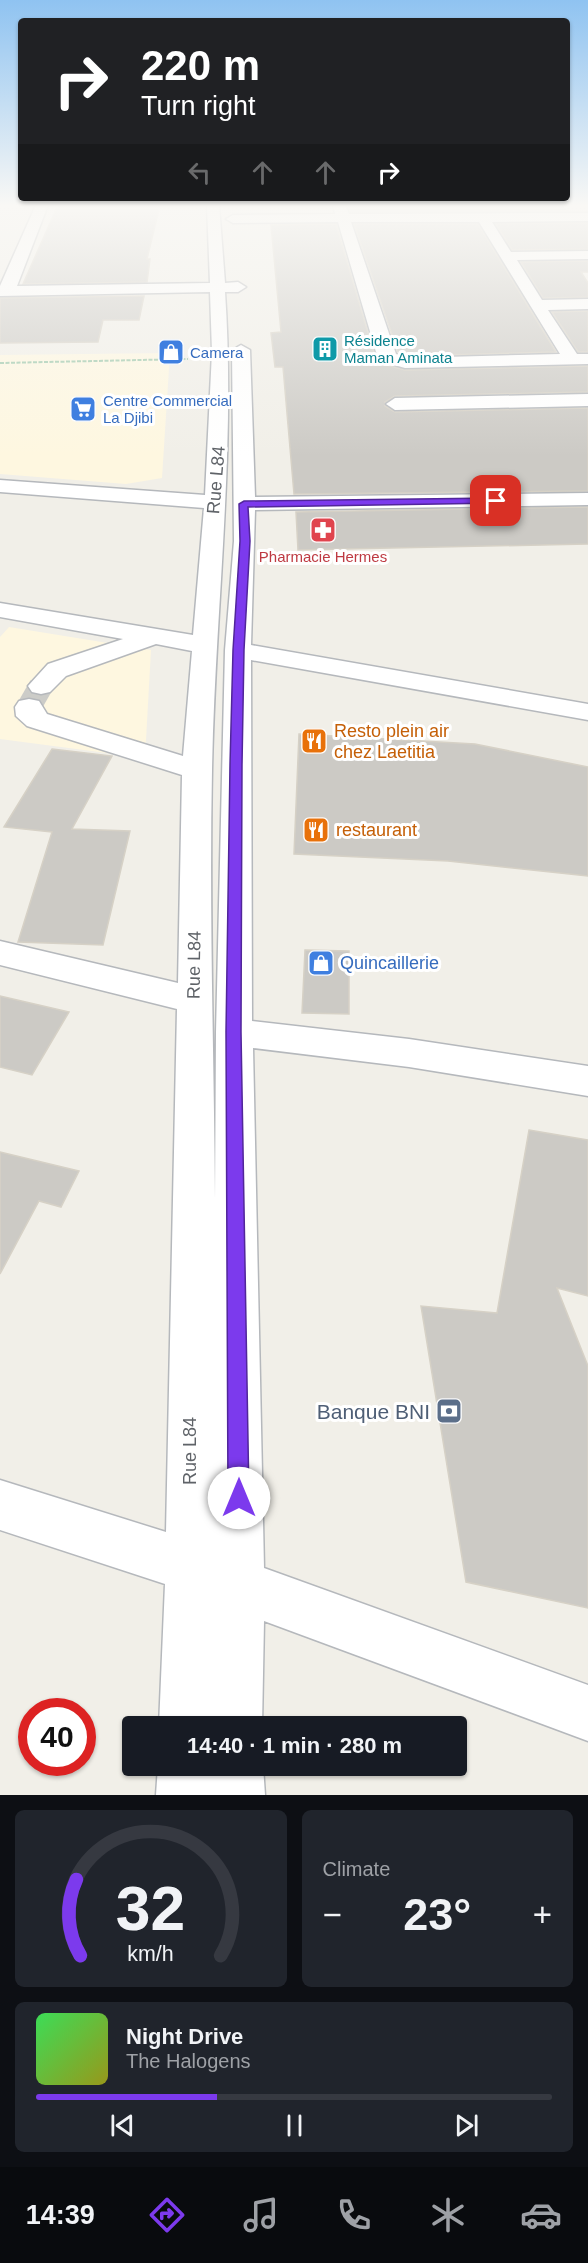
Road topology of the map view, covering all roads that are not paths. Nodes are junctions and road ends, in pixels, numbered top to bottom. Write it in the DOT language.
graph roads {
  1 [pos="228,288"];
  2 [pos="171,289"];
  3 [pos="364,289"];
  4 [pos="527,289"];
  5 [pos="3,291"];
  6 [pos="588,304"];
  7 [pos="537,305"];
  8 [pos="580,360"];
  9 [pos="588,400"];
  10 [pos="395,404"];
  11 [pos="0,486"];
  12 [pos="588,500"];
  13 [pos="229,503"];
  14 [pos="0,610"];
  15 [pos="158,635"];
  16 [pos="204,645"];
  17 [pos="238,650"];
  18 [pos="588,712"];
  19 [pos="197,770"];
  20 [pos="0,953"];
  21 [pos="194,1000"];
  22 [pos="234,1032"];
  23 [pos="588,1081"];
  24 [pos="0,1505"];
  25 [pos="214,1575"];
  26 [pos="588,1713"];
  27 [pos="190,1716"];
  28 [pos="233,1716"];
  29 [pos="187,1776"];
  30 [pos="234,1776"];
  31 [pos="186,1795"];
  32 [pos="235,1795"];
  1 -- 13 [label="street, Rue L84"];
  1 -- 13 [label="street, Rue L84"];
  2 -- 5 [label="street"];
  3 -- 8 [label="street"];
  4 -- 7 [label="street"];
  6 -- 7 [label="street"];
  7 -- 8 [label="street"];
  9 -- 10 [label="street"];
  11 -- 13 [label="street"];
  12 -- 13 [label="street"];
  13 -- 16 [label="street, Rue L84"];
  13 -- 17 [label="street, Rue L84"];
  14 -- 15 [label="street"];
  15 -- 16 [label="street"];
  15 -- 19 [label="street"];
  16 -- 19 [label="street, Rue L84"];
  17 -- 18 [label="street"];
  17 -- 22 [label="street, Rue L84"];
  19 -- 21 [label="street, Rue L84"];
  20 -- 21 [label="street"];
  21 -- 25 [label="street, Rue L84"];
  22 -- 23 [label="street"];
  22 -- 25 [label="street, Rue L84"];
  24 -- 25 [label="street"];
  25 -- 26 [label="street"];
  25 -- 27 [label="street, Rue L84"];
  25 -- 28 [label="street, Rue L84"];
  29 -- 31 [label="street"];
  30 -- 32 [label="street"];
}
